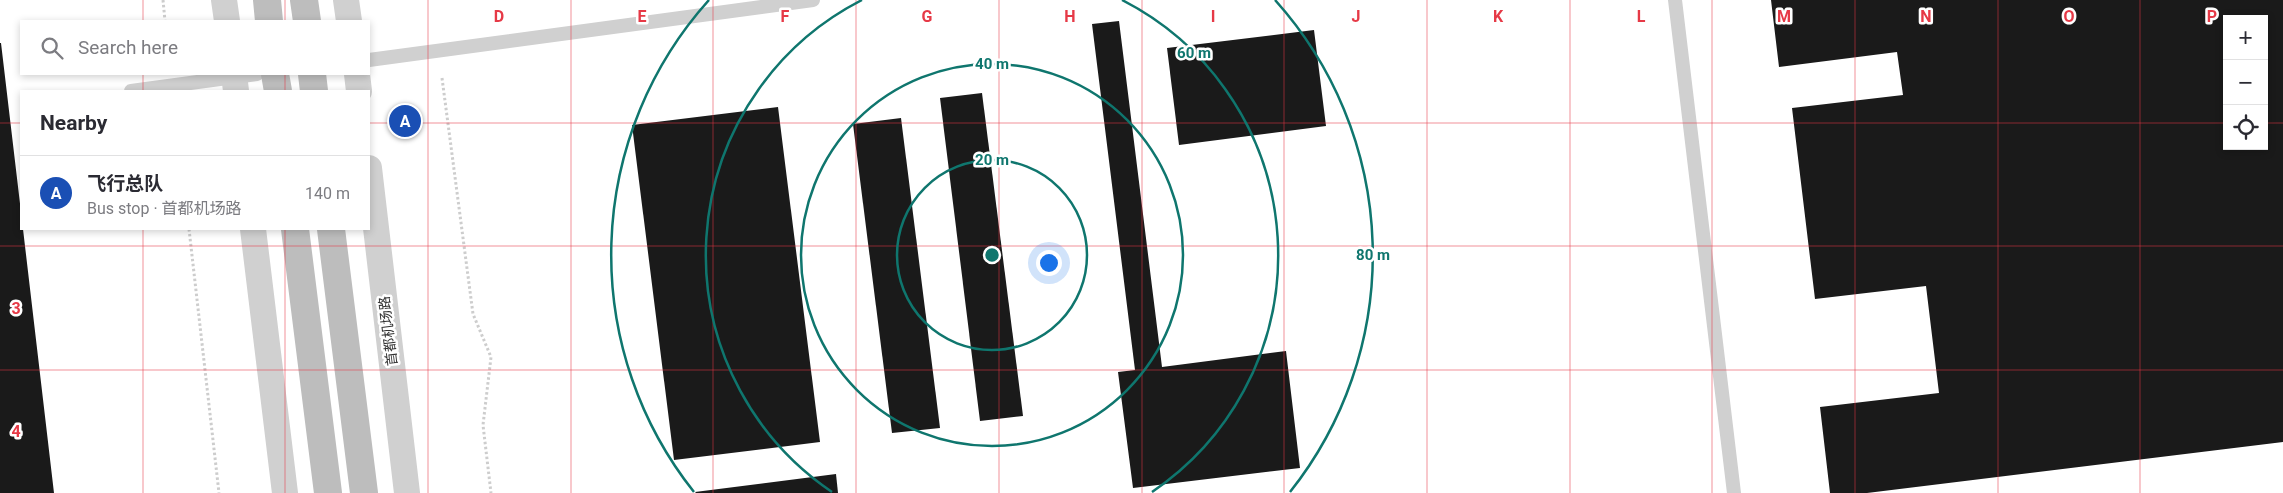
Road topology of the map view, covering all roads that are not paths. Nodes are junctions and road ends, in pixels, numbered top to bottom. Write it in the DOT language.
graph roads {
  1 [pos="224,0"];
  2 [pos="267,0"];
  3 [pos="304,0"];
  4 [pos="346,0"];
  5 [pos="812,0"];
  6 [pos="1675,0"];
  7 [pos="227,20"];
  8 [pos="269,20"];
  9 [pos="307,20"];
  10 [pos="349,20"];
  11 [pos="370,60"];
  12 [pos="275,75"];
  13 [pos="312,75"];
  14 [pos="357,75"];
  15 [pos="240,79"];
  16 [pos="140,90"];
  17 [pos="278,90"];
  18 [pos="314,90"];
  19 [pos="359,90"];
  20 [pos="370,177"];
  21 [pos="253,230"];
  22 [pos="295,230"];
  23 [pos="331,230"];
  24 [pos="285,493"];
  25 [pos="328,493"];
  26 [pos="364,493"];
  27 [pos="407,493"];
  28 [pos="1734,493"];
  1 -- 7 [label="street"];
  2 -- 8 [label="street"];
  3 -- 9 [label="street"];
  4 -- 10 [label="street"];
  5 -- 11 [label="lane"];
  6 -- 28 [label="lane"];
  12 -- 17 [label="street"];
  13 -- 18 [label="street"];
  14 -- 19 [label="street"];
  15 -- 16 [label="lane"];
  20 -- 27 [label="street, 首都机场路"];
  21 -- 24 [label="street"];
  22 -- 25 [label="street"];
  23 -- 26 [label="street"];
}
